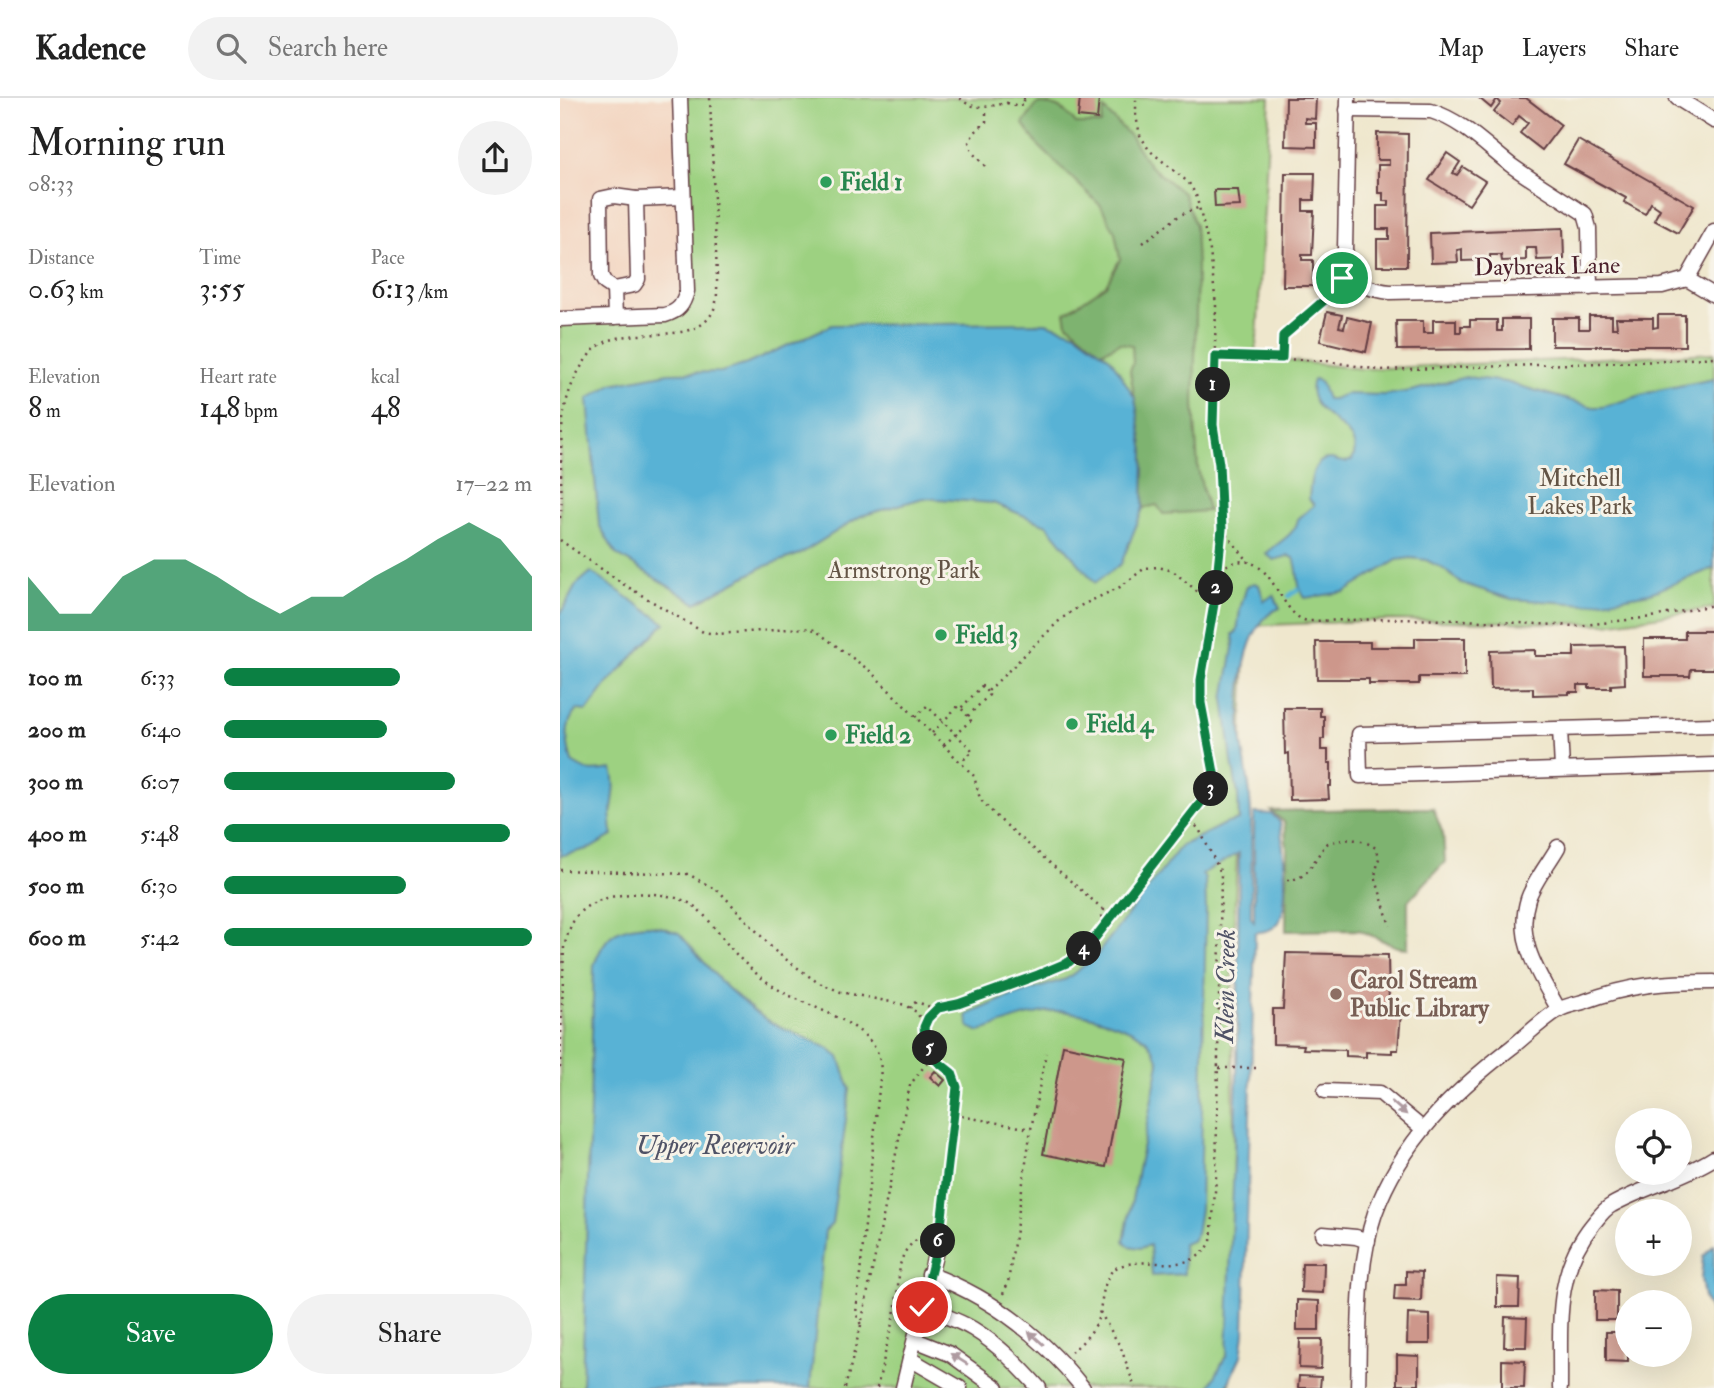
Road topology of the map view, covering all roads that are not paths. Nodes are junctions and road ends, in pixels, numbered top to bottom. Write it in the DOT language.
graph roads {
  1 [pos="680,98"];
  2 [pos="1677,98"];
  3 [pos="1347,104"];
  4 [pos="1714,121"];
  5 [pos="683,197"];
  6 [pos="636,199"];
  7 [pos="1714,231"];
  8 [pos="1686,279"];
  9 [pos="1590,288"];
  10 [pos="614,289"];
  11 [pos="1714,295"];
  12 [pos="615,317"];
  13 [pos="560,319"];
  14 [pos="1714,725"];
  15 [pos="1560,729"];
  16 [pos="1714,765"];
  17 [pos="1562,769"];
  18 [pos="1558,847"];
  19 [pos="1714,982"];
  20 [pos="1559,1010"];
  21 [pos="1325,1091"];
  22 [pos="1423,1129"];
  23 [pos="1714,1158"];
  24 [pos="940,1234"];
  25 [pos="1324,1234"];
  26 [pos="1368,1241"];
  27 [pos="929,1274"];
  28 [pos="922,1307"];
  29 [pos="915,1340"];
  30 [pos="910,1359"];
  31 [pos="904,1388"];
  32 [pos="960,1388"];
  33 [pos="998,1388"];
  34 [pos="1039,1388"];
  35 [pos="1083,1388"];
  36 [pos="1358,1388"];
  37 [pos="1560,1388"];
  1 -- 5 [label="street"];
  2 -- 4 [label="street"];
  3 -- 9 [label="street"];
  3 -- 9 [label="street, Daybreak Lane"];
  5 -- 6 [label="street"];
  5 -- 12 [label="street"];
  6 -- 10 [label="street"];
  6 -- 10 [label="street"];
  7 -- 8 [label="street"];
  8 -- 9 [label="street, Daybreak Lane"];
  8 -- 11 [label="street"];
  10 -- 12 [label="street"];
  12 -- 13 [label="street"];
  14 -- 15 [label="street"];
  15 -- 17 [label="street"];
  15 -- 17 [label="street"];
  16 -- 17 [label="street"];
  18 -- 20 [label="street"];
  19 -- 20 [label="street"];
  20 -- 22 [label="street"];
  21 -- 22 [label="street, one-way"];
  22 -- 26 [label="street"];
  23 -- 37 [label="street"];
  24 -- 27 [label="street"];
  25 -- 26 [label="street"];
  26 -- 36 [label="street"];
  27 -- 28 [label="street"];
  35 -- 27 [label="street, one-way"];
  28 -- 29 [label="street"];
  28 -- 34 [label="street"];
  29 -- 30 [label="street"];
  33 -- 29 [label="street, one-way"];
  30 -- 31 [label="street"];
  30 -- 32 [label="street"];
}
